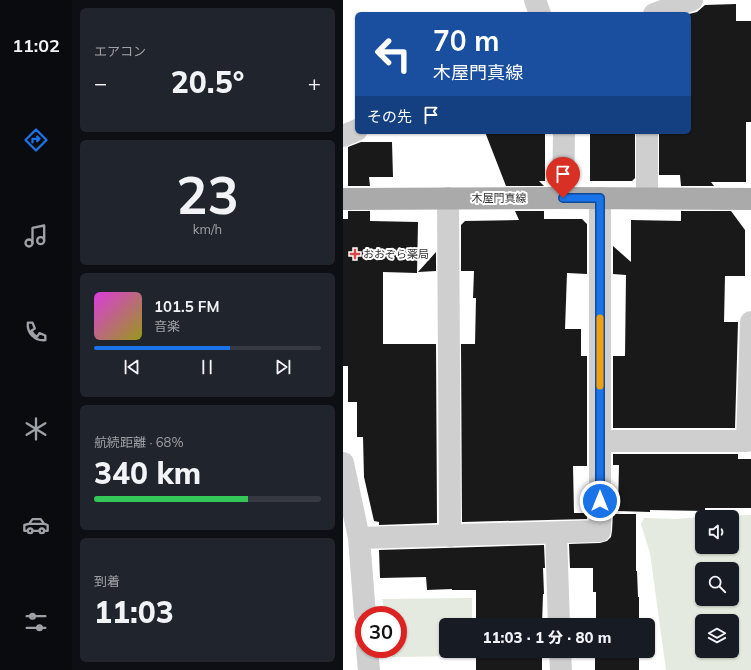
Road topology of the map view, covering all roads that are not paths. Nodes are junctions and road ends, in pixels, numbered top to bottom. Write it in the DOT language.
graph roads {
  1 [pos="535,0"];
  2 [pos="692,0"];
  3 [pos="539,12"];
  4 [pos="659,12"];
  5 [pos="355,131"];
  6 [pos="564,134"];
  7 [pos="647,134"];
  8 [pos="343,136"];
  9 [pos="448,198"];
  10 [pos="563,198"];
  11 [pos="600,198"];
  12 [pos="647,198"];
  13 [pos="751,199"];
  14 [pos="343,200"];
  15 [pos="751,322"];
  16 [pos="749,423"];
  17 [pos="600,441"];
  18 [pos="343,463"];
  19 [pos="353,531"];
  20 [pos="556,533"];
  21 [pos="450,536"];
  22 [pos="364,606"];
  23 [pos="559,618"];
  24 [pos="368,658"];
  25 [pos="560,658"];
  26 [pos="369,670"];
  27 [pos="561,670"];
  1 -- 3 [label="street"];
  2 -- 4 [label="street"];
  5 -- 8 [label="street"];
  6 -- 10 [label="street"];
  7 -- 12 [label="street"];
  9 -- 10 [label="main road, 木屋門真線"];
  9 -- 14 [label="main road, 木屋門真線"];
  9 -- 21 [label="street"];
  10 -- 11 [label="main road, 木屋門真線"];
  11 -- 12 [label="main road, 木屋門真線"];
  11 -- 17 [label="street"];
  12 -- 13 [label="main road, 木屋門真線"];
  15 -- 16 [label="street"];
  16 -- 17 [label="street"];
  17 -- 20 [label="street"];
  18 -- 19 [label="street"];
  19 -- 21 [label="street"];
  19 -- 22 [label="street"];
  20 -- 21 [label="street"];
  20 -- 23 [label="street"];
  24 -- 26 [label="street"];
  25 -- 27 [label="street"];
}
